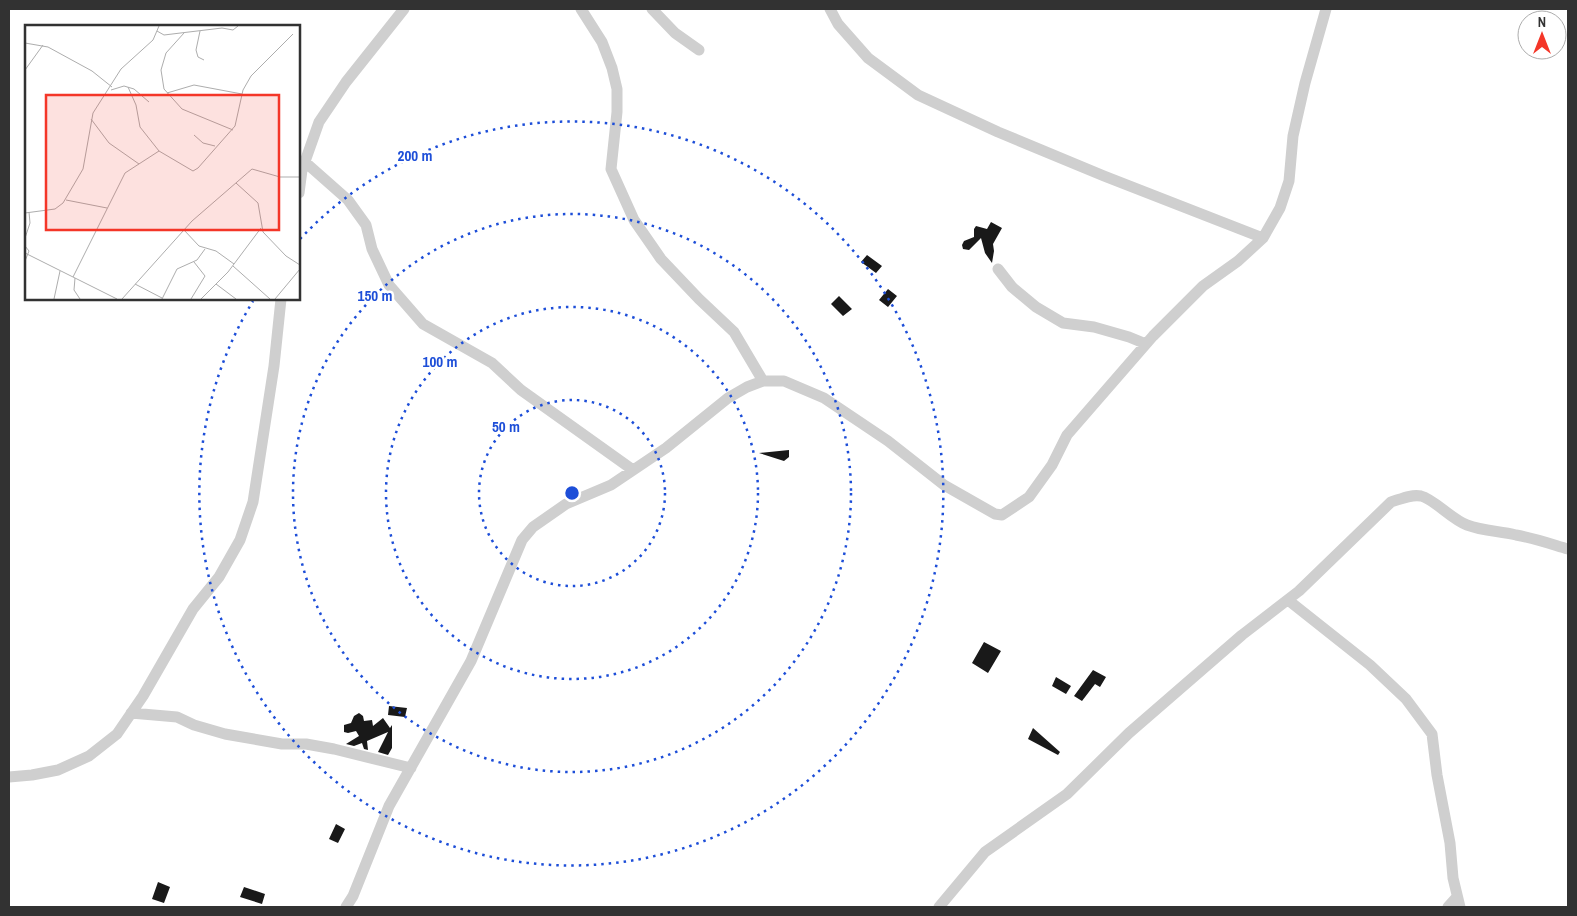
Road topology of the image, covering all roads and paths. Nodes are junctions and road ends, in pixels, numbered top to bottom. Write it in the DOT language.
graph roads {
  1 [pos="404,9"];
  2 [pos="581,9"];
  3 [pos="652,9"];
  4 [pos="830,9"];
  5 [pos="1326,9"];
  6 [pos="699,50"];
  7 [pos="305,162"];
  8 [pos="300,188"];
  9 [pos="1263,238"];
  10 [pos="998,269"];
  11 [pos="281,300"];
  12 [pos="1146,344"];
  13 [pos="763,381"];
  14 [pos="633,470"];
  15 [pos="1568,549"];
  16 [pos="1288,600"];
  17 [pos="131,713"];
  18 [pos="411,768"];
  19 [pos="9,777"];
  20 [pos="1458,902"];
  21 [pos="346,907"];
  22 [pos="939,907"];
  23 [pos="1448,907"];
  1 -- 7 [label="street"];
  2 -- 13 [label="street"];
  3 -- 6 [label="street"];
  4 -- 9 [label="street"];
  5 -- 9 [label="street"];
  7 -- 8 [label="street"];
  7 -- 14 [label="street"];
  9 -- 12 [label="street"];
  10 -- 12 [label="street"];
  11 -- 17 [label="street"];
  12 -- 13 [label="street"];
  13 -- 14 [label="street"];
  14 -- 18 [label="street"];
  15 -- 16 [label="street"];
  16 -- 20 [label="street"];
  16 -- 22 [label="street"];
  17 -- 18 [label="street"];
  17 -- 19 [label="street"];
  18 -- 21 [label="street"];
  20 -- 23 [label="street"];
}
